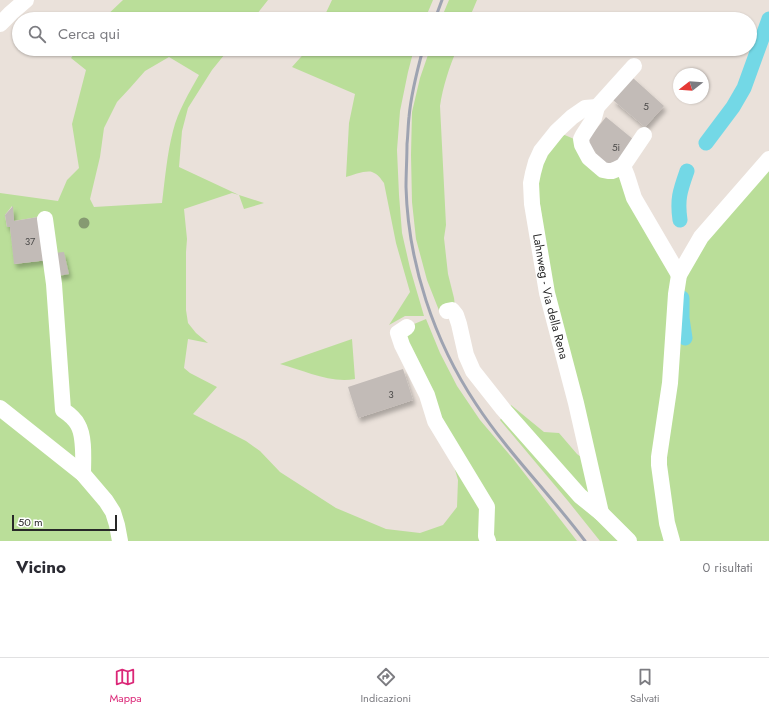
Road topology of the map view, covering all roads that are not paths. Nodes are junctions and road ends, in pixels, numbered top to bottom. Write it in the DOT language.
graph roads {
  1 [pos="26,0"];
  2 [pos="12,12"];
  3 [pos="12,12"];
  4 [pos="0,24"];
  5 [pos="634,66"];
  6 [pos="597,107"];
  7 [pos="644,135"];
  8 [pos="769,159"];
  9 [pos="623,166"];
  10 [pos="45,219"];
  11 [pos="679,275"];
  12 [pos="447,311"];
  13 [pos="407,327"];
  14 [pos="0,408"];
  15 [pos="83,474"];
  16 [pos="601,513"];
  17 [pos="120,541"];
  18 [pos="488,541"];
  19 [pos="629,541"];
  20 [pos="672,541"];
  1 -- 2 [label="street"];
  3 -- 4 [label="street"];
  5 -- 6 [label="street"];
  6 -- 9 [label="street"];
  6 -- 16 [label="street, Lahnweg - Via della Rena"];
  7 -- 9 [label="street"];
  8 -- 11 [label="street"];
  9 -- 11 [label="street"];
  10 -- 15 [label="street"];
  11 -- 20 [label="street"];
  12 -- 16 [label="street"];
  13 -- 18 [label="street"];
  14 -- 15 [label="street"];
  15 -- 17 [label="street"];
  16 -- 19 [label="street"];
}
